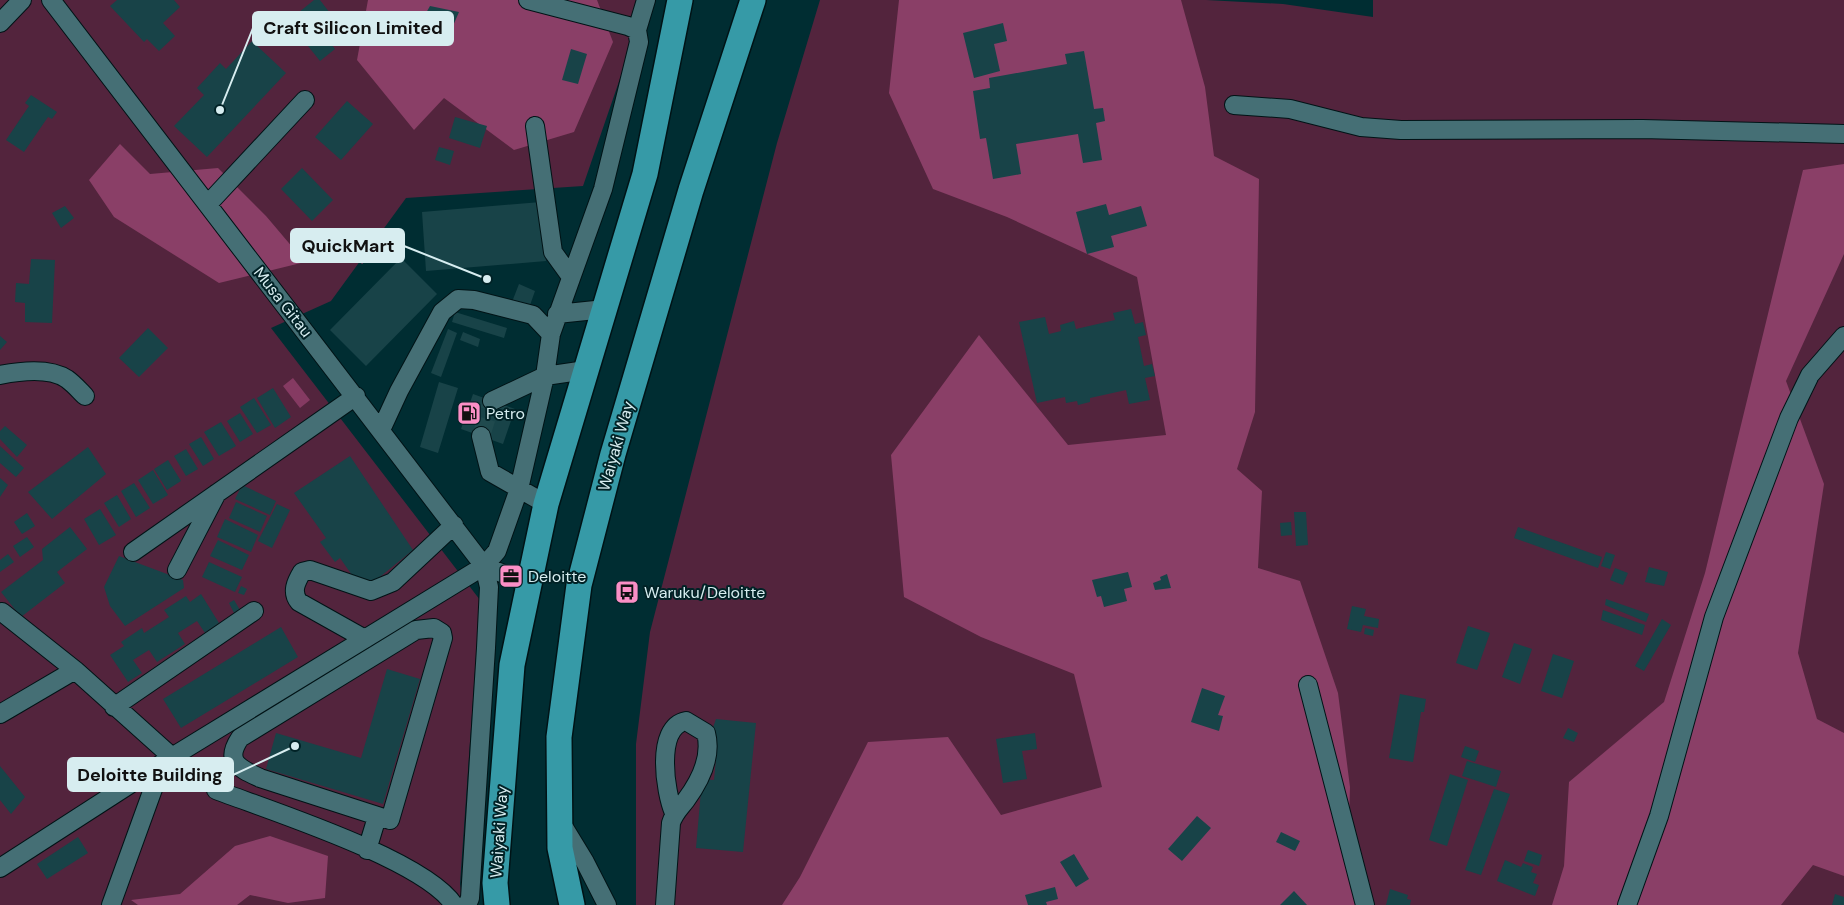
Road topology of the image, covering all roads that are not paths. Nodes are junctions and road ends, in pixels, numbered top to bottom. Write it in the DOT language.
graph roads {
  1 [pos="22,0"];
  2 [pos="51,0"];
  3 [pos="528,0"];
  4 [pos="646,0"];
  5 [pos="680,0"];
  6 [pos="753,0"];
  7 [pos="0,23"];
  8 [pos="637,30"];
  9 [pos="305,100"];
  10 [pos="1234,105"];
  11 [pos="535,126"];
  12 [pos="1844,134"];
  13 [pos="208,204"];
  14 [pos="571,277"];
  15 [pos="605,309"];
  16 [pos="557,314"];
  17 [pos="551,334"];
  18 [pos="1844,336"];
  19 [pos="586,370"];
  20 [pos="0,375"];
  21 [pos="545,376"];
  22 [pos="85,396"];
  23 [pos="356,396"];
  24 [pos="492,400"];
  25 [pos="381,430"];
  26 [pos="481,436"];
  27 [pos="519,489"];
  28 [pos="218,490"];
  29 [pos="546,504"];
  30 [pos="454,525"];
  31 [pos="133,552"];
  32 [pos="484,566"];
  33 [pos="177,570"];
  34 [pos="529,584"];
  35 [pos="254,611"];
  36 [pos="2,612"];
  37 [pos="365,639"];
  38 [pos="75,670"];
  39 [pos="1308,684"];
  40 [pos="114,707"];
  41 [pos="0,714"];
  42 [pos="172,757"];
  43 [pos="216,790"];
  44 [pos="674,812"];
  45 [pos="376,817"];
  46 [pos="560,821"];
  47 [pos="367,850"];
  48 [pos="0,868"];
  49 [pos="111,905"];
  50 [pos="454,905"];
  51 [pos="467,905"];
  52 [pos="497,905"];
  53 [pos="572,905"];
  54 [pos="607,905"];
  55 [pos="665,905"];
  56 [pos="1365,905"];
  57 [pos="1627,905"];
  1 -- 7 [label="street"];
  2 -- 13 [label="street, Musa Gitau"];
  3 -- 8 [label="street"];
  4 -- 8 [label="street"];
  5 -- 15 [label="highway, Waiyaki Way"];
  6 -- 46 [label="highway, Waiyaki Way"];
  8 -- 14 [label="street"];
  9 -- 13 [label="street"];
  10 -- 12 [label="street"];
  11 -- 14 [label="street"];
  13 -- 23 [label="street, Musa Gitau"];
  14 -- 16 [label="street"];
  15 -- 16 [label="street"];
  15 -- 19 [label="highway, Waiyaki Way"];
  16 -- 17 [label="street"];
  17 -- 21 [label="street"];
  17 -- 25 [label="street"];
  18 -- 57 [label="street"];
  19 -- 21 [label="street"];
  19 -- 29 [label="highway, Waiyaki Way"];
  20 -- 22 [label="street"];
  21 -- 24 [label="street"];
  21 -- 27 [label="street"];
  23 -- 25 [label="street, Musa Gitau"];
  23 -- 28 [label="street"];
  25 -- 30 [label="street, Musa Gitau"];
  26 -- 27 [label="street"];
  27 -- 29 [label="street"];
  27 -- 32 [label="street"];
  28 -- 31 [label="street"];
  28 -- 33 [label="street"];
  29 -- 34 [label="highway, Waiyaki Way"];
  30 -- 32 [label="street, Musa Gitau"];
  30 -- 37 [label="street"];
  32 -- 34 [label="street"];
  32 -- 37 [label="street"];
  32 -- 51 [label="street"];
  34 -- 52 [label="highway, Waiyaki Way"];
  35 -- 40 [label="street"];
  36 -- 38 [label="street"];
  37 -- 42 [label="street"];
  38 -- 40 [label="street"];
  38 -- 41 [label="street"];
  39 -- 56 [label="street"];
  40 -- 42 [label="street"];
  42 -- 48 [label="street"];
  42 -- 49 [label="street"];
  43 -- 47 [label="street"];
  44 -- 55 [label="street"];
  45 -- 45 [label="street"];
  45 -- 47 [label="street"];
  46 -- 53 [label="highway, Waiyaki Way"];
  46 -- 54 [label="street"];
  47 -- 50 [label="street"];
}
